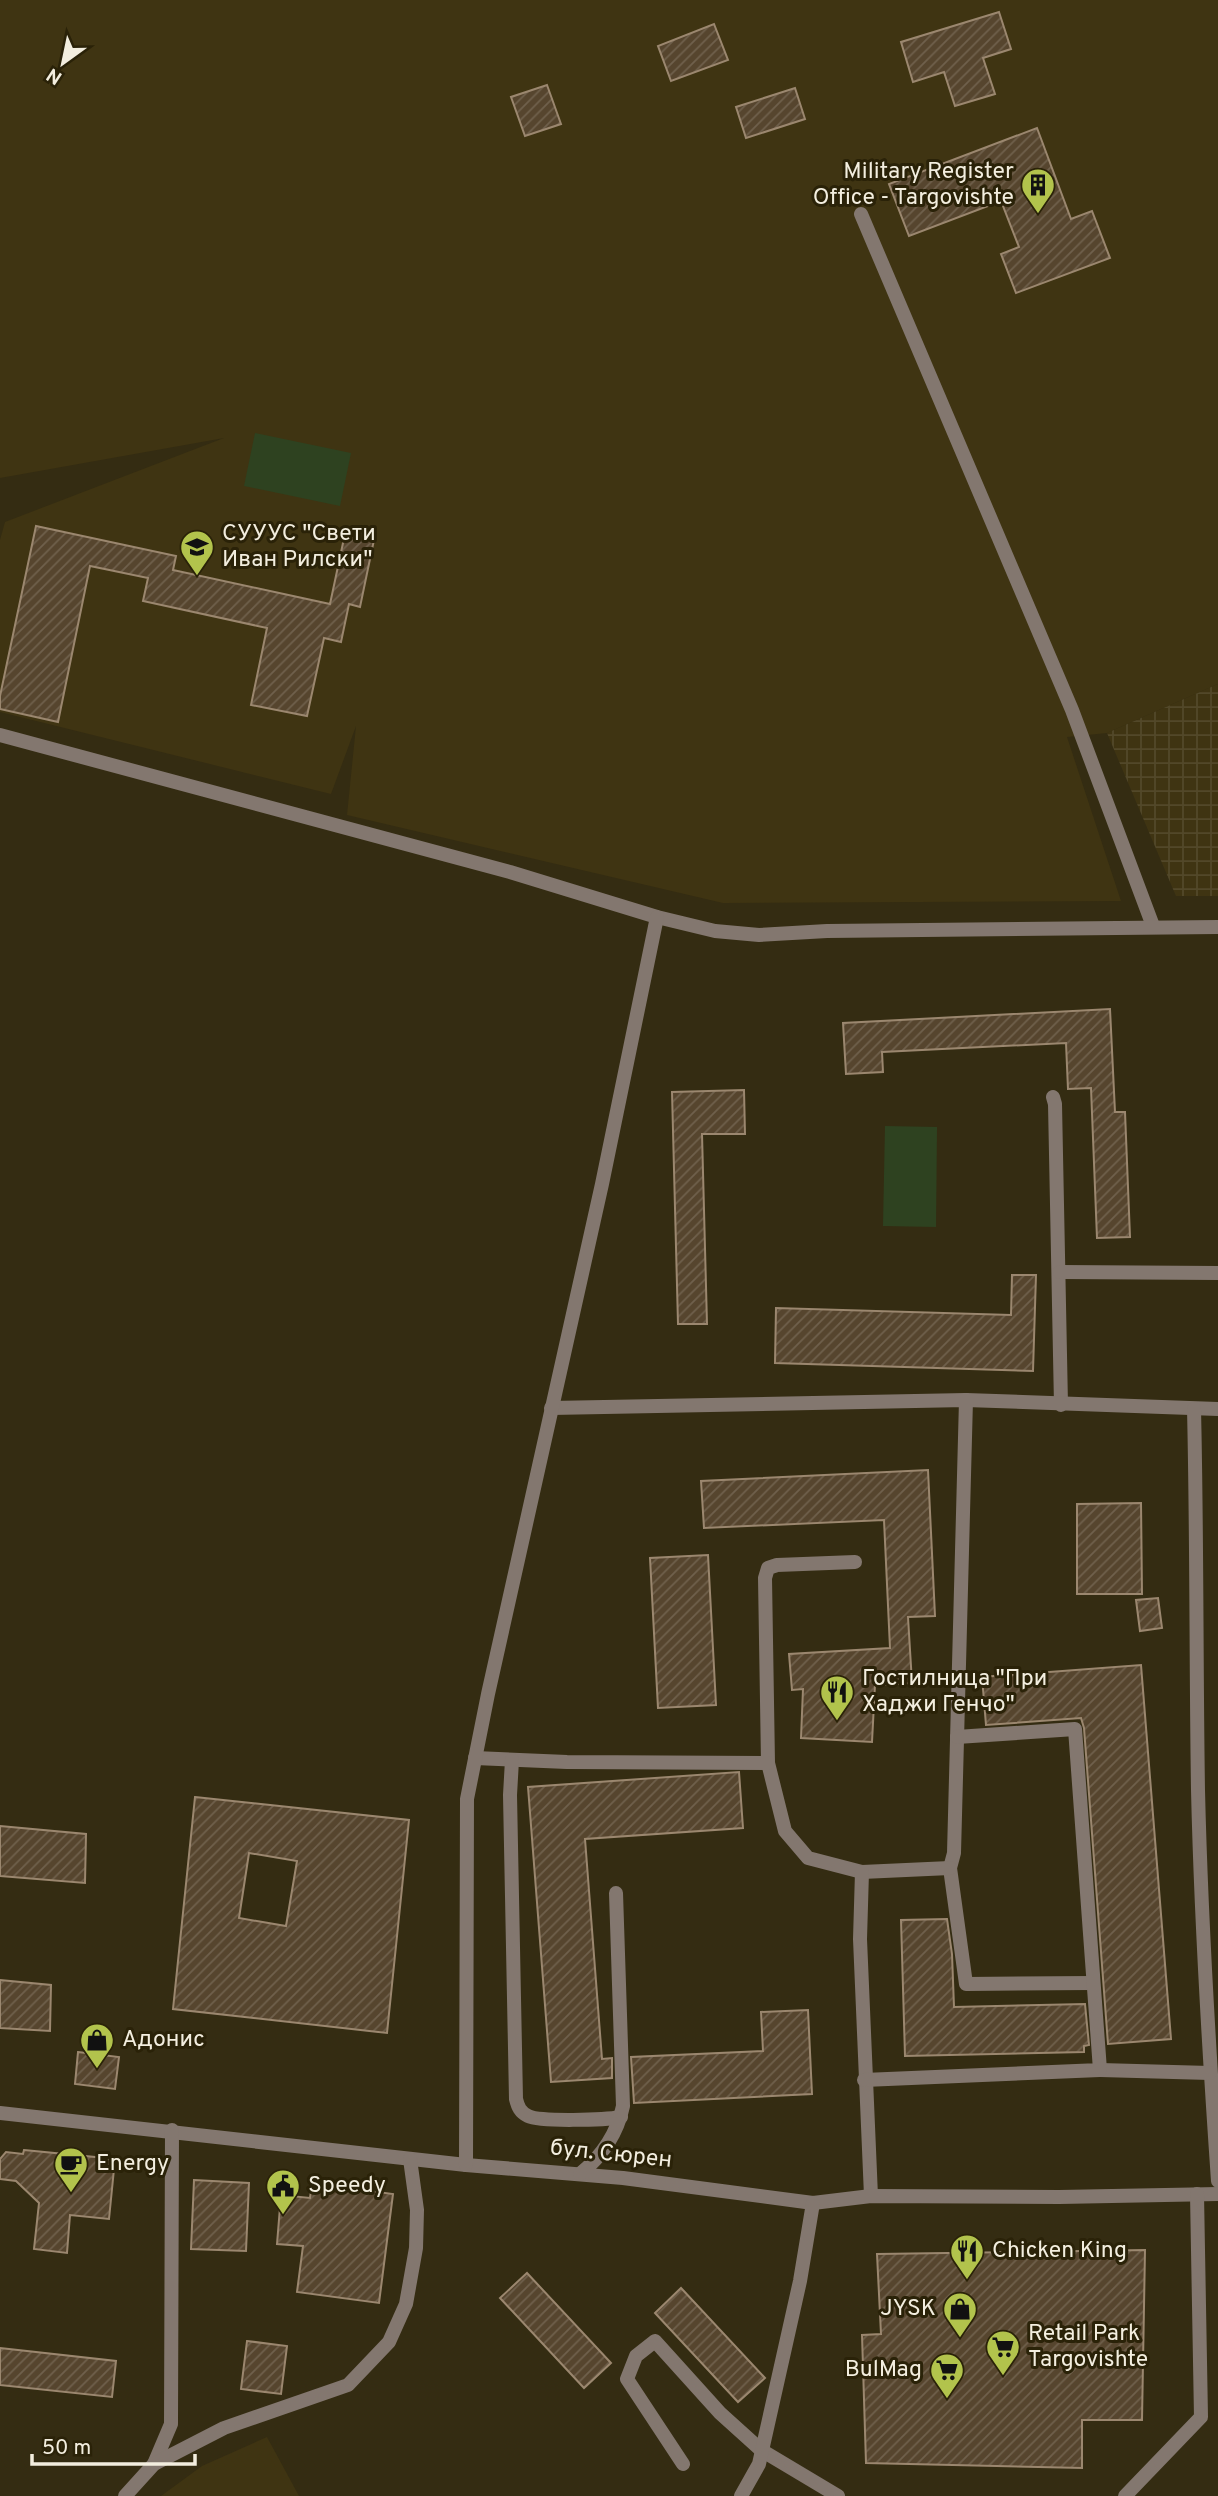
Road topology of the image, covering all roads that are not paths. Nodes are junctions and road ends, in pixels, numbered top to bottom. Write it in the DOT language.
graph roads {
  1 [pos="861,214"];
  2 [pos="0,735"];
  3 [pos="657,917"];
  4 [pos="1153,926"];
  5 [pos="1218,926"];
  6 [pos="1053,1097"];
  7 [pos="1060,1272"];
  8 [pos="1218,1273"];
  9 [pos="966,1400"];
  10 [pos="1061,1405"];
  11 [pos="551,1408"];
  12 [pos="1195,1409"];
  13 [pos="1218,1409"];
  14 [pos="855,1562"];
  15 [pos="957,1737"];
  16 [pos="475,1758"];
  17 [pos="512,1760"];
  18 [pos="768,1763"];
  19 [pos="950,1868"];
  20 [pos="862,1872"];
  21 [pos="616,1893"];
  22 [pos="1093,1983"];
  23 [pos="1212,2017"];
  24 [pos="1100,2070"];
  25 [pos="1210,2073"];
  26 [pos="864,2080"];
  27 [pos="0,2113"];
  28 [pos="621,2117"];
  29 [pos="172,2130"];
  30 [pos="410,2159"];
  31 [pos="466,2165"];
  32 [pos="580,2175"];
  33 [pos="1218,2181"];
  34 [pos="1197,2194"];
  35 [pos="1218,2194"];
  36 [pos="871,2196"];
  37 [pos="813,2203"];
  38 [pos="761,2450"];
  39 [pos="683,2464"];
  40 [pos="154,2465"];
  41 [pos="125,2496"];
  42 [pos="741,2496"];
  43 [pos="838,2496"];
  44 [pos="1125,2496"];
  1 -- 4 [label="street"];
  2 -- 3 [label="street"];
  3 -- 4 [label="street"];
  3 -- 11 [label="street"];
  4 -- 5 [label="street"];
  6 -- 7 [label="street"];
  7 -- 8 [label="street"];
  7 -- 10 [label="street"];
  9 -- 10 [label="street"];
  9 -- 11 [label="street"];
  9 -- 15 [label="street"];
  10 -- 12 [label="street"];
  11 -- 16 [label="street"];
  12 -- 13 [label="street"];
  12 -- 23 [label="street"];
  14 -- 18 [label="street"];
  15 -- 19 [label="street"];
  15 -- 22 [label="street"];
  16 -- 17 [label="street"];
  16 -- 31 [label="street"];
  17 -- 18 [label="street"];
  17 -- 28 [label="street"];
  18 -- 20 [label="street"];
  19 -- 20 [label="street"];
  19 -- 22 [label="street"];
  20 -- 26 [label="street"];
  21 -- 28 [label="street"];
  22 -- 24 [label="street"];
  23 -- 25 [label="street"];
  24 -- 25 [label="street"];
  24 -- 26 [label="street"];
  25 -- 33 [label="street"];
  26 -- 36 [label="street"];
  27 -- 29 [label="street, бул. Сюрен"];
  28 -- 32 [label="street"];
  29 -- 30 [label="street, бул. Сюрен"];
  29 -- 40 [label="street"];
  30 -- 31 [label="street, бул. Сюрен"];
  30 -- 40 [label="street"];
  31 -- 32 [label="street, бул. Сюрен"];
  32 -- 37 [label="street, бул. Сюрен"];
  34 -- 35 [label="street, бул. Сюрен"];
  34 -- 36 [label="street, бул. Сюрен"];
  34 -- 44 [label="street"];
  36 -- 37 [label="street, бул. Сюрен"];
  37 -- 38 [label="street"];
  38 -- 39 [label="street"];
  38 -- 42 [label="street"];
  38 -- 43 [label="street"];
  40 -- 41 [label="street"];
}
